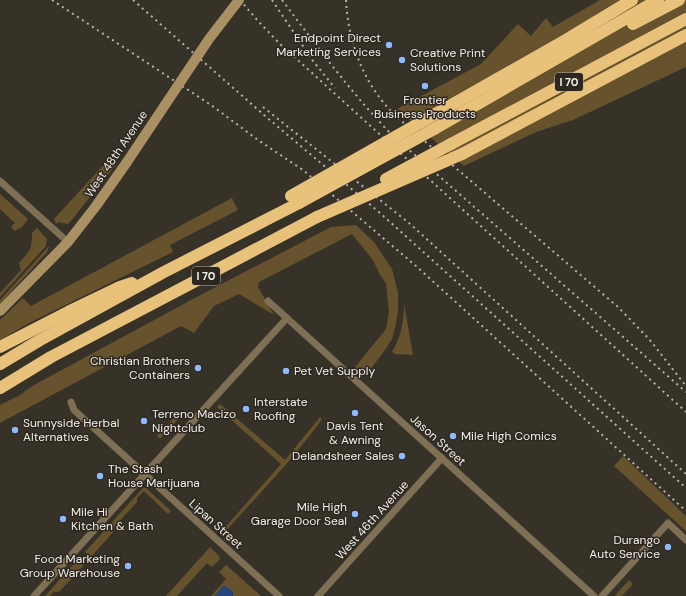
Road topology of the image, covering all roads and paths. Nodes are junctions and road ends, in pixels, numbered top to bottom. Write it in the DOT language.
graph roads {
  1 [pos="239,0"];
  2 [pos="632,0"];
  3 [pos="658,0"];
  4 [pos="679,0"];
  5 [pos="686,19"];
  6 [pos="686,36"];
  7 [pos="505,88"];
  8 [pos="0,181"];
  9 [pos="295,199"];
  10 [pos="317,217"];
  11 [pos="68,242"];
  12 [pos="164,272"];
  13 [pos="268,301"];
  14 [pos="0,311"];
  15 [pos="287,318"];
  16 [pos="0,347"];
  17 [pos="0,364"];
  18 [pos="0,388"];
  19 [pos="71,402"];
  20 [pos="442,458"];
  21 [pos="145,474"];
  22 [pos="686,540"];
  23 [pos="34,596"];
  24 [pos="279,596"];
  25 [pos="318,596"];
  26 [pos="594,596"];
  27 [pos="602,596"];
  1 -- 11 [label="street, West 48th Avenue, bridge"];
  2 -- 9 [label="highway, bridge"];
  3 -- 7 [label="highway"];
  4 -- 7 [label="highway, I 70"];
  5 -- 10 [label="highway, I 70, bridge"];
  6 -- 10 [label="highway, bridge"];
  7 -- 9 [label="highway, I 70, bridge"];
  8 -- 11 [label="street"];
  9 -- 12 [label="highway, I 70"];
  10 -- 18 [label="highway, I 70"];
  11 -- 14 [label="street, West 48th Avenue"];
  12 -- 16 [label="highway"];
  12 -- 17 [label="highway, I 70"];
  13 -- 15 [label="street, Jason Street"];
  15 -- 20 [label="street, Jason Street"];
  15 -- 21 [label="street"];
  19 -- 21 [label="street, Lipan Street"];
  20 -- 25 [label="street, West 46th Avenue"];
  20 -- 26 [label="street, Jason Street"];
  21 -- 23 [label="street"];
  21 -- 24 [label="street, Lipan Street"];
  22 -- 27 [label="street"];
}
